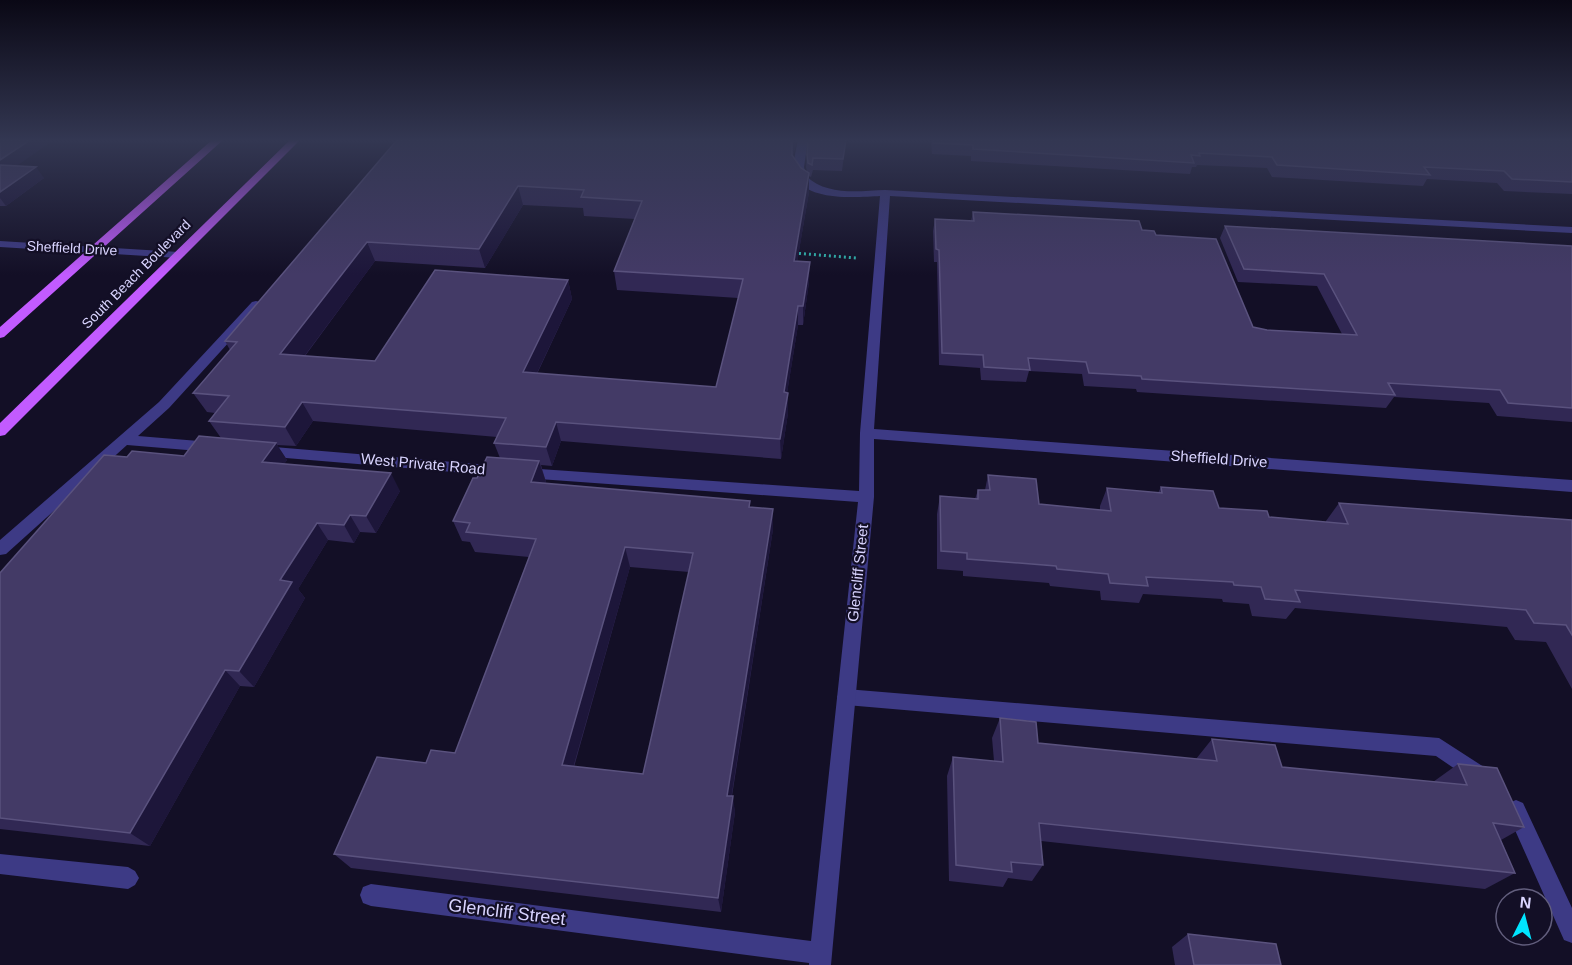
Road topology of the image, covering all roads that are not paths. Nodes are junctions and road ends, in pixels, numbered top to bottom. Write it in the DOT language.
graph roads {
  1 [pos="168,185"];
  2 [pos="250,185"];
  3 [pos="815,185"];
  4 [pos="885,193"];
  5 [pos="1572,230"];
  6 [pos="0,244"];
  7 [pos="96,249"];
  8 [pos="179,255"];
  9 [pos="264,297"];
  10 [pos="0,334"];
  11 [pos="0,431"];
  12 [pos="867,433"];
  13 [pos="124,440"];
  14 [pos="1572,486"];
  15 [pos="866,497"];
  16 [pos="0,549"];
  17 [pos="846,697"];
  18 [pos="1491,783"];
  19 [pos="1509,795"];
  20 [pos="0,864"];
  21 [pos="128,878"];
  22 [pos="371,895"];
  23 [pos="1572,932"];
  24 [pos="821,959"];
  1 -- 7 [label="main road"];
  2 -- 8 [label="main road, South Beach Boulevard"];
  3 -- 4 [label="street"];
  4 -- 5 [label="street"];
  4 -- 12 [label="street, Glencliff Street"];
  6 -- 7 [label="street, Sheffield Drive"];
  7 -- 8 [label="street, Sheffield Drive"];
  7 -- 10 [label="main road"];
  8 -- 11 [label="main road, South Beach Boulevard"];
  9 -- 13 [label="street"];
  12 -- 14 [label="street, Sheffield Drive"];
  12 -- 15 [label="street, Glencliff Street"];
  13 -- 15 [label="street, West Private Road"];
  13 -- 16 [label="street"];
  15 -- 17 [label="street, Glencliff Street"];
  17 -- 18 [label="street"];
  17 -- 24 [label="street, Glencliff Street"];
  19 -- 23 [label="street"];
  20 -- 21 [label="street"];
  22 -- 24 [label="street, Glencliff Street"];
}
